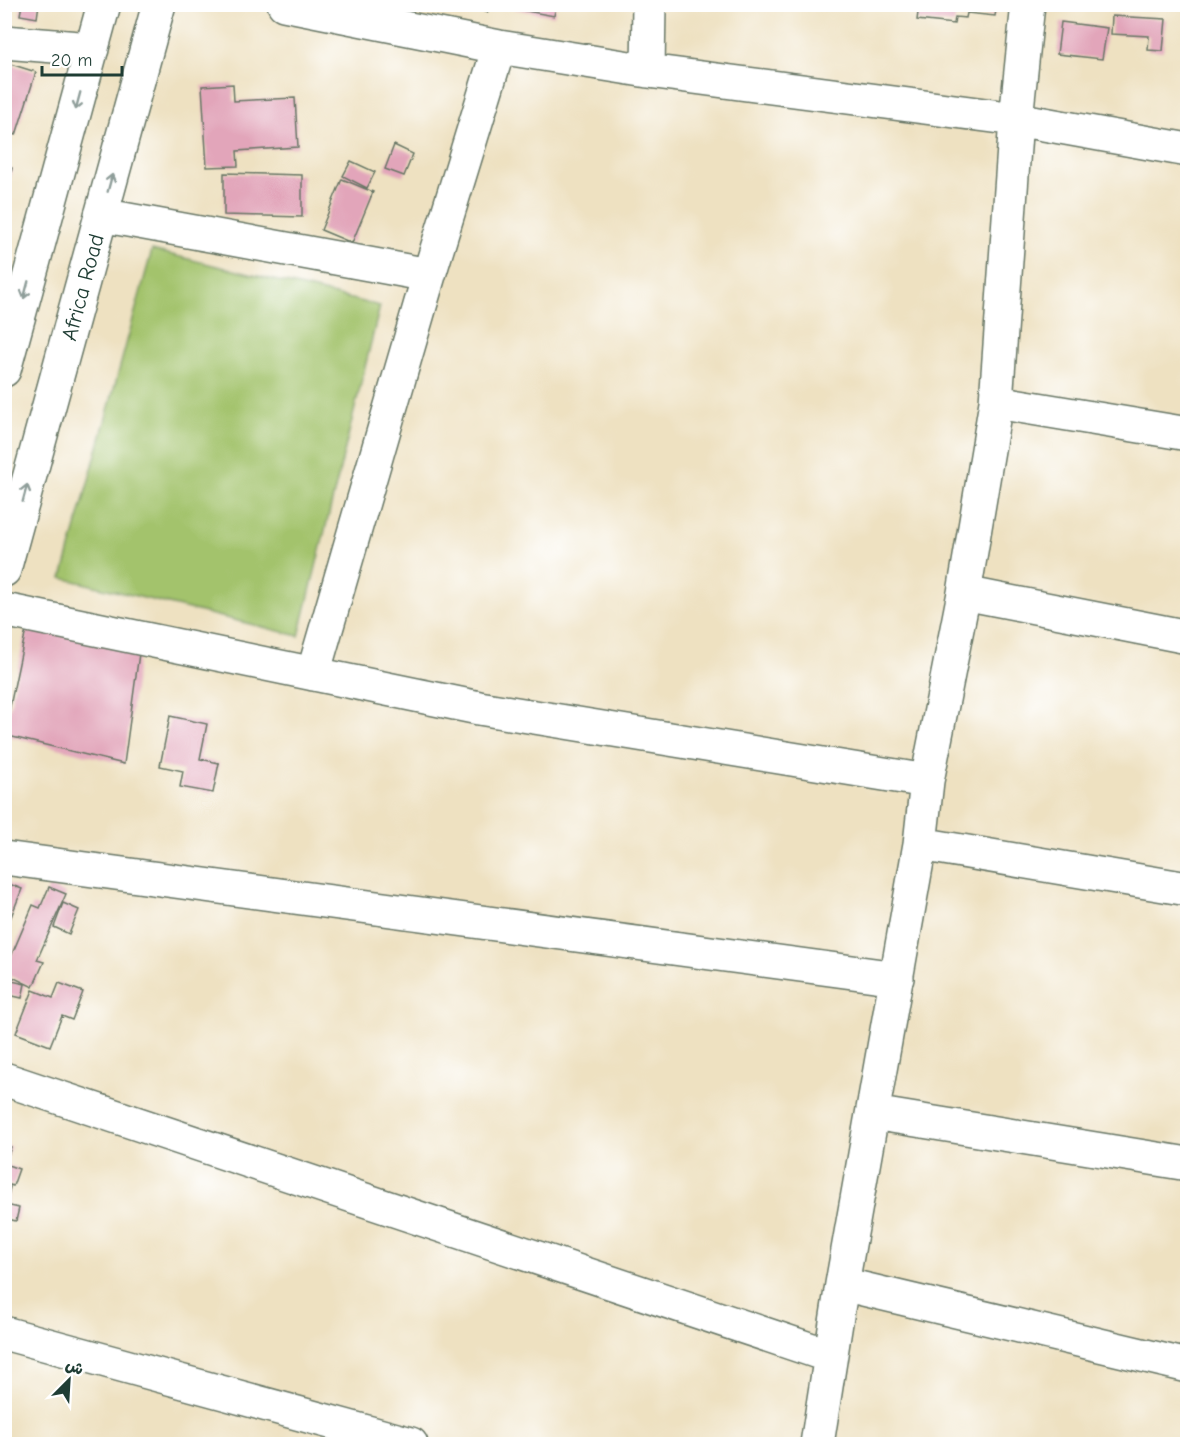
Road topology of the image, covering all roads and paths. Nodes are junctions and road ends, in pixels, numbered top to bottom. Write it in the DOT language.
graph roads {
  1 [pos="104,4"];
  2 [pos="159,4"];
  3 [pos="284,4"];
  4 [pos="649,4"];
  5 [pos="1028,4"];
  6 [pos="4,42"];
  7 [pos="499,47"];
  8 [pos="92,49"];
  9 [pos="648,71"];
  10 [pos="1016,119"];
  11 [pos="1188,150"];
  12 [pos="101,215"];
  13 [pos="429,275"];
  14 [pos="5,368"];
  15 [pos="996,402"];
  16 [pos="1188,434"];
  17 [pos="4,570"];
  18 [pos="964,593"];
  19 [pos="4,610"];
  20 [pos="1188,637"];
  21 [pos="313,674"];
  22 [pos="927,781"];
  23 [pos="920,844"];
  24 [pos="4,858"];
  25 [pos="1188,889"];
  26 [pos="897,978"];
  27 [pos="4,1079"];
  28 [pos="873,1113"];
  29 [pos="1188,1164"];
  30 [pos="842,1284"];
  31 [pos="4,1333"];
  32 [pos="830,1356"];
  33 [pos="1188,1366"];
  34 [pos="315,1432"];
  35 [pos="411,1444"];
  36 [pos="817,1444"];
  1 -- 8 [label="street"];
  12 -- 2 [label="street, Africa Road, one-way"];
  3 -- 7 [label="street"];
  4 -- 9 [label="street"];
  5 -- 10 [label="street"];
  6 -- 8 [label="street"];
  7 -- 9 [label="street"];
  7 -- 13 [label="street"];
  8 -- 14 [label="street, one-way"];
  9 -- 10 [label="street"];
  10 -- 11 [label="street"];
  10 -- 15 [label="street"];
  12 -- 13 [label="street"];
  17 -- 12 [label="street, Africa Road, one-way"];
  13 -- 21 [label="street"];
  15 -- 16 [label="street"];
  15 -- 18 [label="street"];
  18 -- 20 [label="street"];
  18 -- 22 [label="street"];
  19 -- 21 [label="street"];
  21 -- 22 [label="street"];
  22 -- 23 [label="street"];
  23 -- 25 [label="street"];
  23 -- 26 [label="street"];
  24 -- 26 [label="street"];
  26 -- 28 [label="street"];
  27 -- 32 [label="street"];
  28 -- 29 [label="street"];
  28 -- 30 [label="street"];
  30 -- 32 [label="street"];
  30 -- 33 [label="street"];
  31 -- 34 [label="street"];
  32 -- 36 [label="street"];
  34 -- 35 [label="street"];
}
